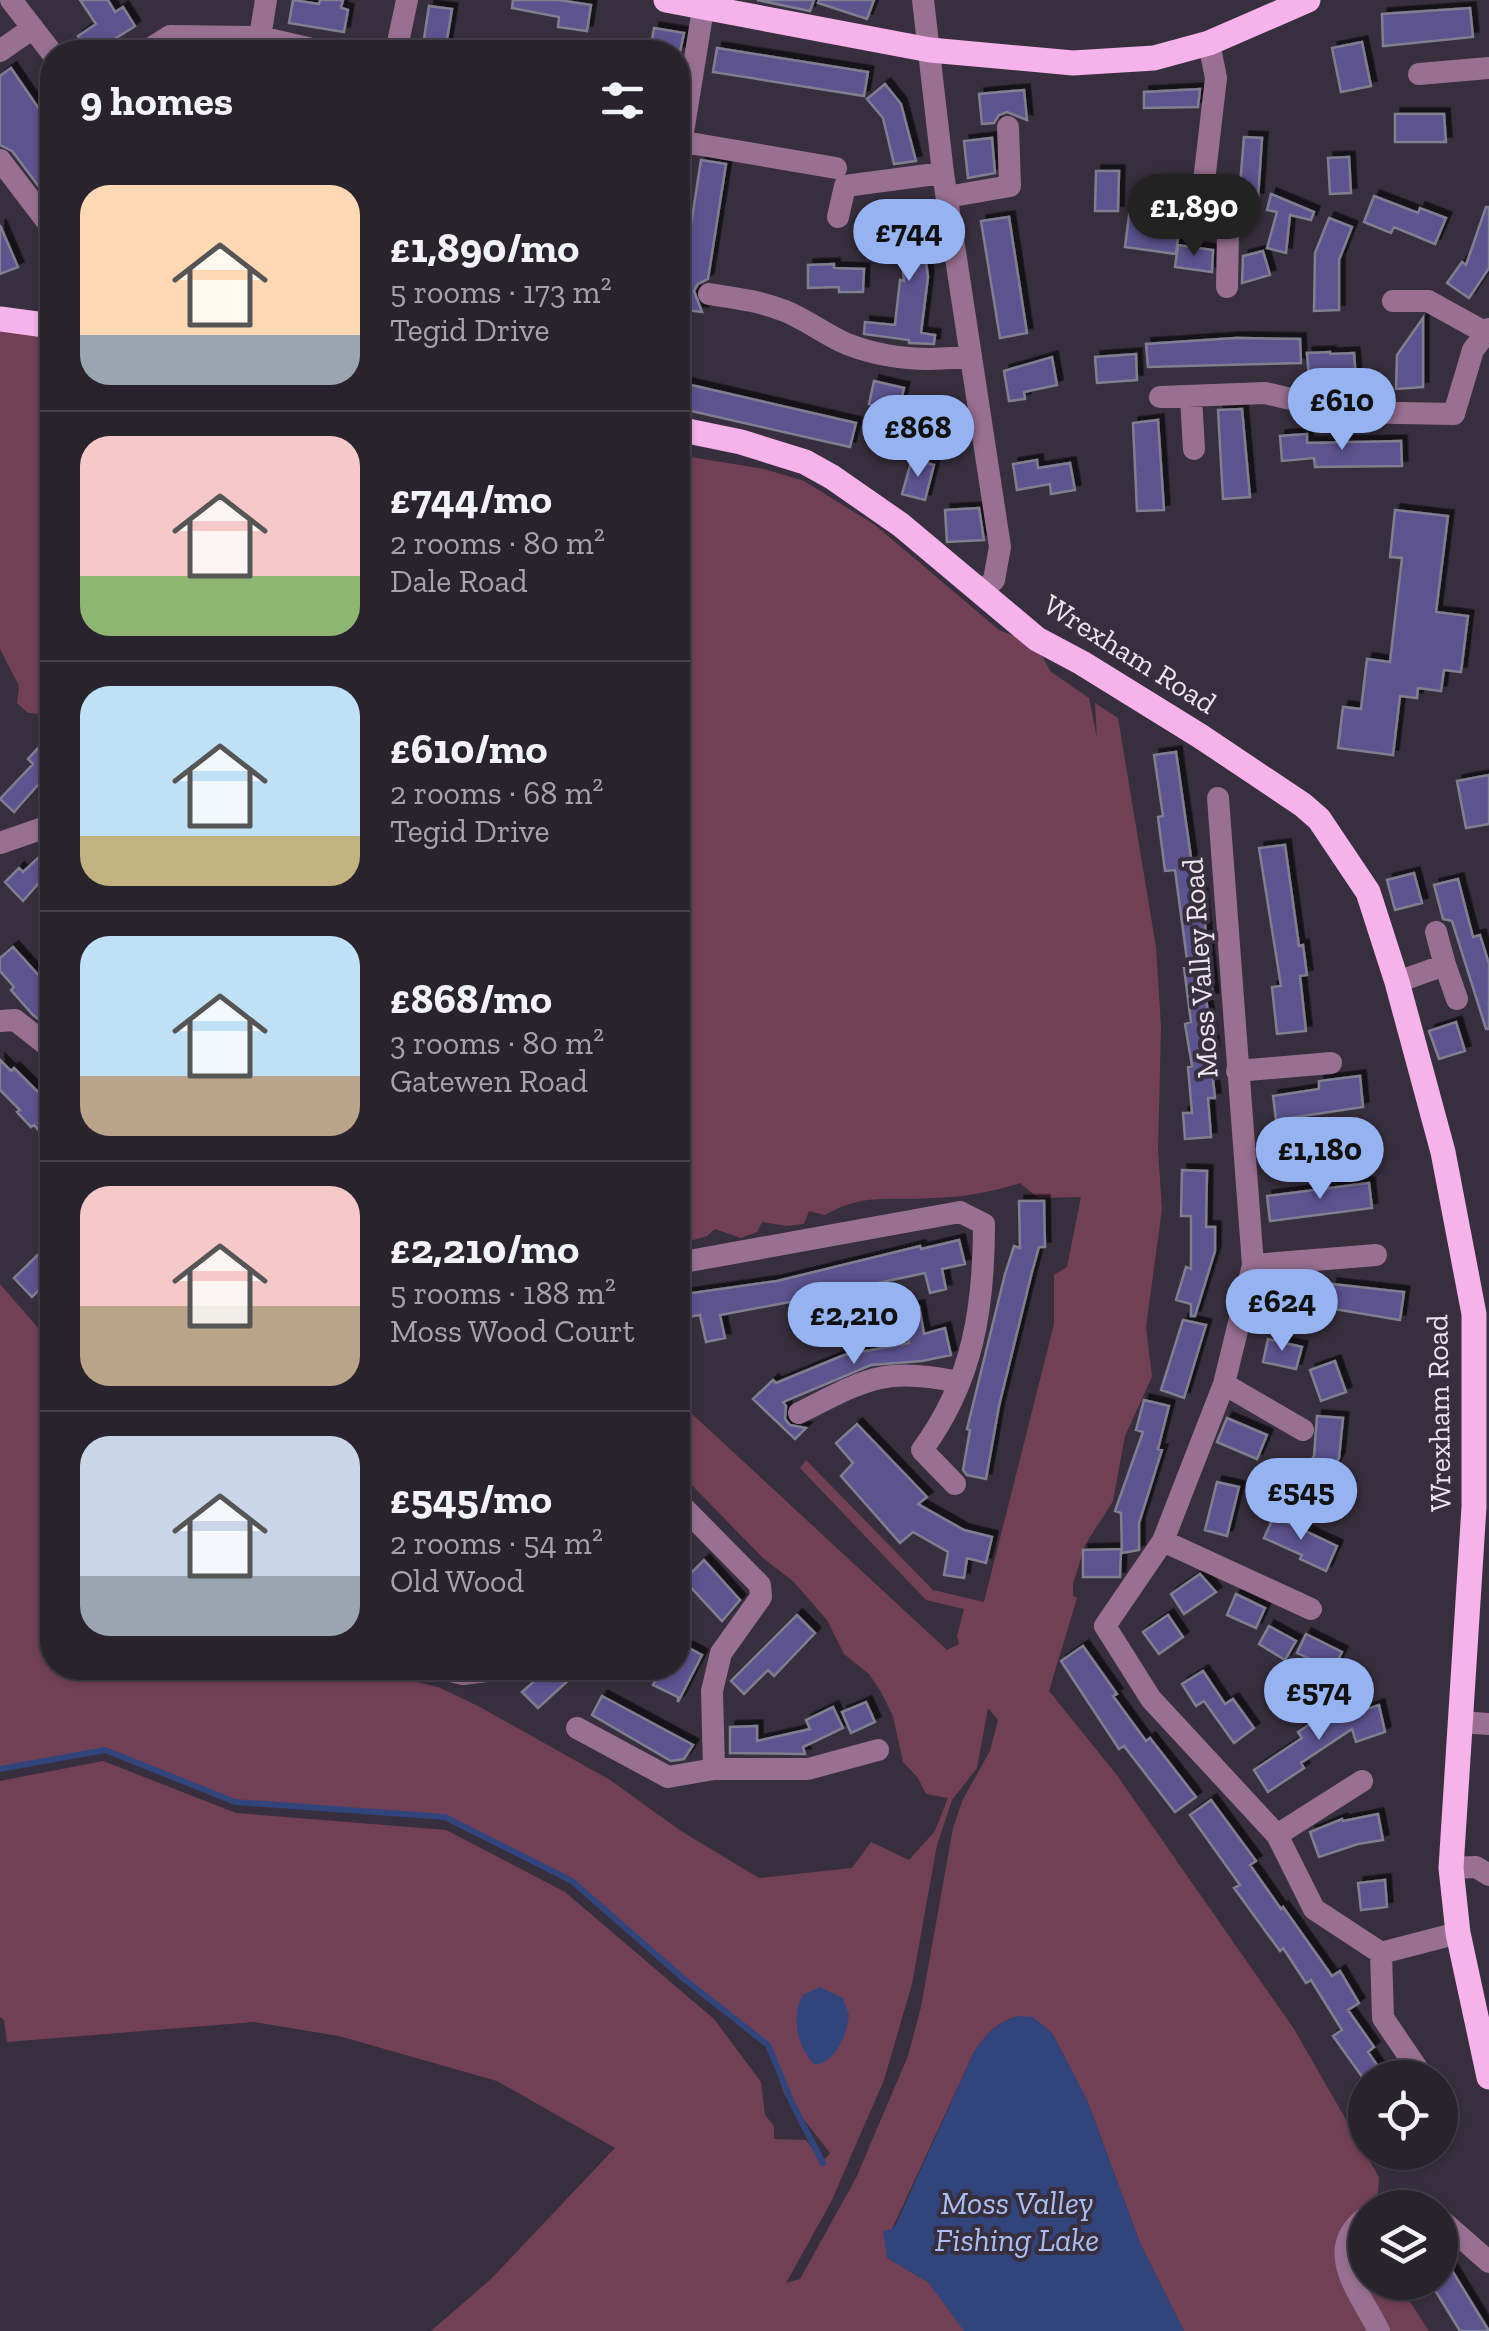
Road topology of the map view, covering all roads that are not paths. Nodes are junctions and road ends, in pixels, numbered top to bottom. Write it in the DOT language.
graph roads {
  1 [pos="12,0"];
  2 [pos="266,0"];
  3 [pos="407,0"];
  4 [pos="666,0"];
  5 [pos="923,0"];
  6 [pos="1308,0"];
  7 [pos="703,9"];
  8 [pos="34,28"];
  9 [pos="260,37"];
  10 [pos="43,40"];
  11 [pos="240,40"];
  12 [pos="273,40"];
  13 [pos="399,40"];
  14 [pos="1209,43"];
  15 [pos="930,50"];
  16 [pos="0,51"];
  17 [pos="1489,68"];
  18 [pos="1419,74"];
  19 [pos="690,82"];
  20 [pos="1008,127"];
  21 [pos="690,150"];
  22 [pos="0,160"];
  23 [pos="840,168"];
  24 [pos="943,173"];
  25 [pos="947,197"];
  26 [pos="40,212"];
  27 [pos="838,217"];
  28 [pos="1228,287"];
  29 [pos="708,294"];
  30 [pos="1393,300"];
  31 [pos="0,318"];
  32 [pos="40,324"];
  33 [pos="1487,331"];
  34 [pos="971,356"];
  35 [pos="1160,397"];
  36 [pos="1191,398"];
  37 [pos="690,432"];
  38 [pos="1194,449"];
  39 [pos="982,592"];
  40 [pos="1218,798"];
  41 [pos="40,829"];
  42 [pos="0,843"];
  43 [pos="1436,932"];
  44 [pos="1445,965"];
  45 [pos="1398,982"];
  46 [pos="1457,999"];
  47 [pos="0,1021"];
  48 [pos="40,1040"];
  49 [pos="1330,1062"];
  50 [pos="1237,1071"];
  51 [pos="1376,1255"];
  52 [pos="690,1261"];
  53 [pos="1253,1265"];
  54 [pos="958,1382"];
  55 [pos="1224,1384"];
  56 [pos="799,1413"];
  57 [pos="1303,1430"];
  58 [pos="955,1484"];
  59 [pos="1482,1507"];
  60 [pos="690,1514"];
  61 [pos="1162,1541"];
  62 [pos="1310,1609"];
  63 [pos="1459,1722"];
  64 [pos="1489,1724"];
  65 [pos="576,1728"];
  66 [pos="878,1750"];
  67 [pos="714,1769"];
  68 [pos="1362,1782"];
  69 [pos="1277,1835"];
  70 [pos="1452,1868"];
  71 [pos="1489,1875"];
  72 [pos="1458,1934"];
  73 [pos="1381,1953"];
  74 [pos="1412,2060"];
  75 [pos="1489,2077"];
  76 [pos="1458,2235"];
  77 [pos="1348,2238"];
  78 [pos="1489,2262"];
  79 [pos="1348,2268"];
  80 [pos="1363,2300"];
  81 [pos="1379,2331"];
  1 -- 8 [label="street"];
  2 -- 9 [label="street"];
  3 -- 13 [label="street"];
  4 -- 7 [label="main road"];
  5 -- 15 [label="street"];
  6 -- 14 [label="main road"];
  7 -- 15 [label="main road"];
  7 -- 19 [label="street"];
  8 -- 10 [label="street"];
  8 -- 16 [label="street"];
  9 -- 11 [label="street"];
  9 -- 12 [label="street"];
  14 -- 15 [label="main road"];
  14 -- 28 [label="street"];
  15 -- 24 [label="street"];
  17 -- 18 [label="street"];
  20 -- 25 [label="street"];
  21 -- 23 [label="street"];
  22 -- 26 [label="street"];
  23 -- 24 [label="street"];
  23 -- 27 [label="street"];
  24 -- 25 [label="street"];
  25 -- 34 [label="street"];
  29 -- 34 [label="street"];
  30 -- 33 [label="street"];
  31 -- 32 [label="main road"];
  33 -- 36 [label="street"];
  34 -- 39 [label="street"];
  35 -- 36 [label="street"];
  36 -- 38 [label="street"];
  37 -- 39 [label="main road, Wrexham Road"];
  39 -- 45 [label="main road, Wrexham Road"];
  40 -- 50 [label="street, Moss Valley Road"];
  41 -- 42 [label="street"];
  43 -- 44 [label="street"];
  44 -- 45 [label="street"];
  44 -- 46 [label="street"];
  45 -- 59 [label="main road, Wrexham Road"];
  47 -- 48 [label="street"];
  49 -- 50 [label="street"];
  50 -- 53 [label="street, Moss Valley Road"];
  51 -- 53 [label="street"];
  52 -- 54 [label="street"];
  53 -- 55 [label="street, Moss Valley Road"];
  54 -- 56 [label="street"];
  54 -- 58 [label="street"];
  55 -- 57 [label="street"];
  55 -- 61 [label="street, Moss Valley Road"];
  59 -- 63 [label="main road, Wrexham Road"];
  60 -- 67 [label="street"];
  61 -- 62 [label="street"];
  61 -- 69 [label="street, Moss Valley Road"];
  63 -- 64 [label="street"];
  63 -- 70 [label="main road, Wrexham Road"];
  65 -- 67 [label="street"];
  66 -- 67 [label="street"];
  68 -- 69 [label="street"];
  69 -- 73 [label="street, Moss Valley Road"];
  70 -- 71 [label="street"];
  70 -- 72 [label="main road, Wrexham Road"];
  72 -- 73 [label="street"];
  72 -- 75 [label="main road, Wrexham Road"];
  73 -- 74 [label="street"];
  76 -- 78 [label="street"];
  77 -- 79 [label="street"];
  80 -- 81 [label="street"];
}
